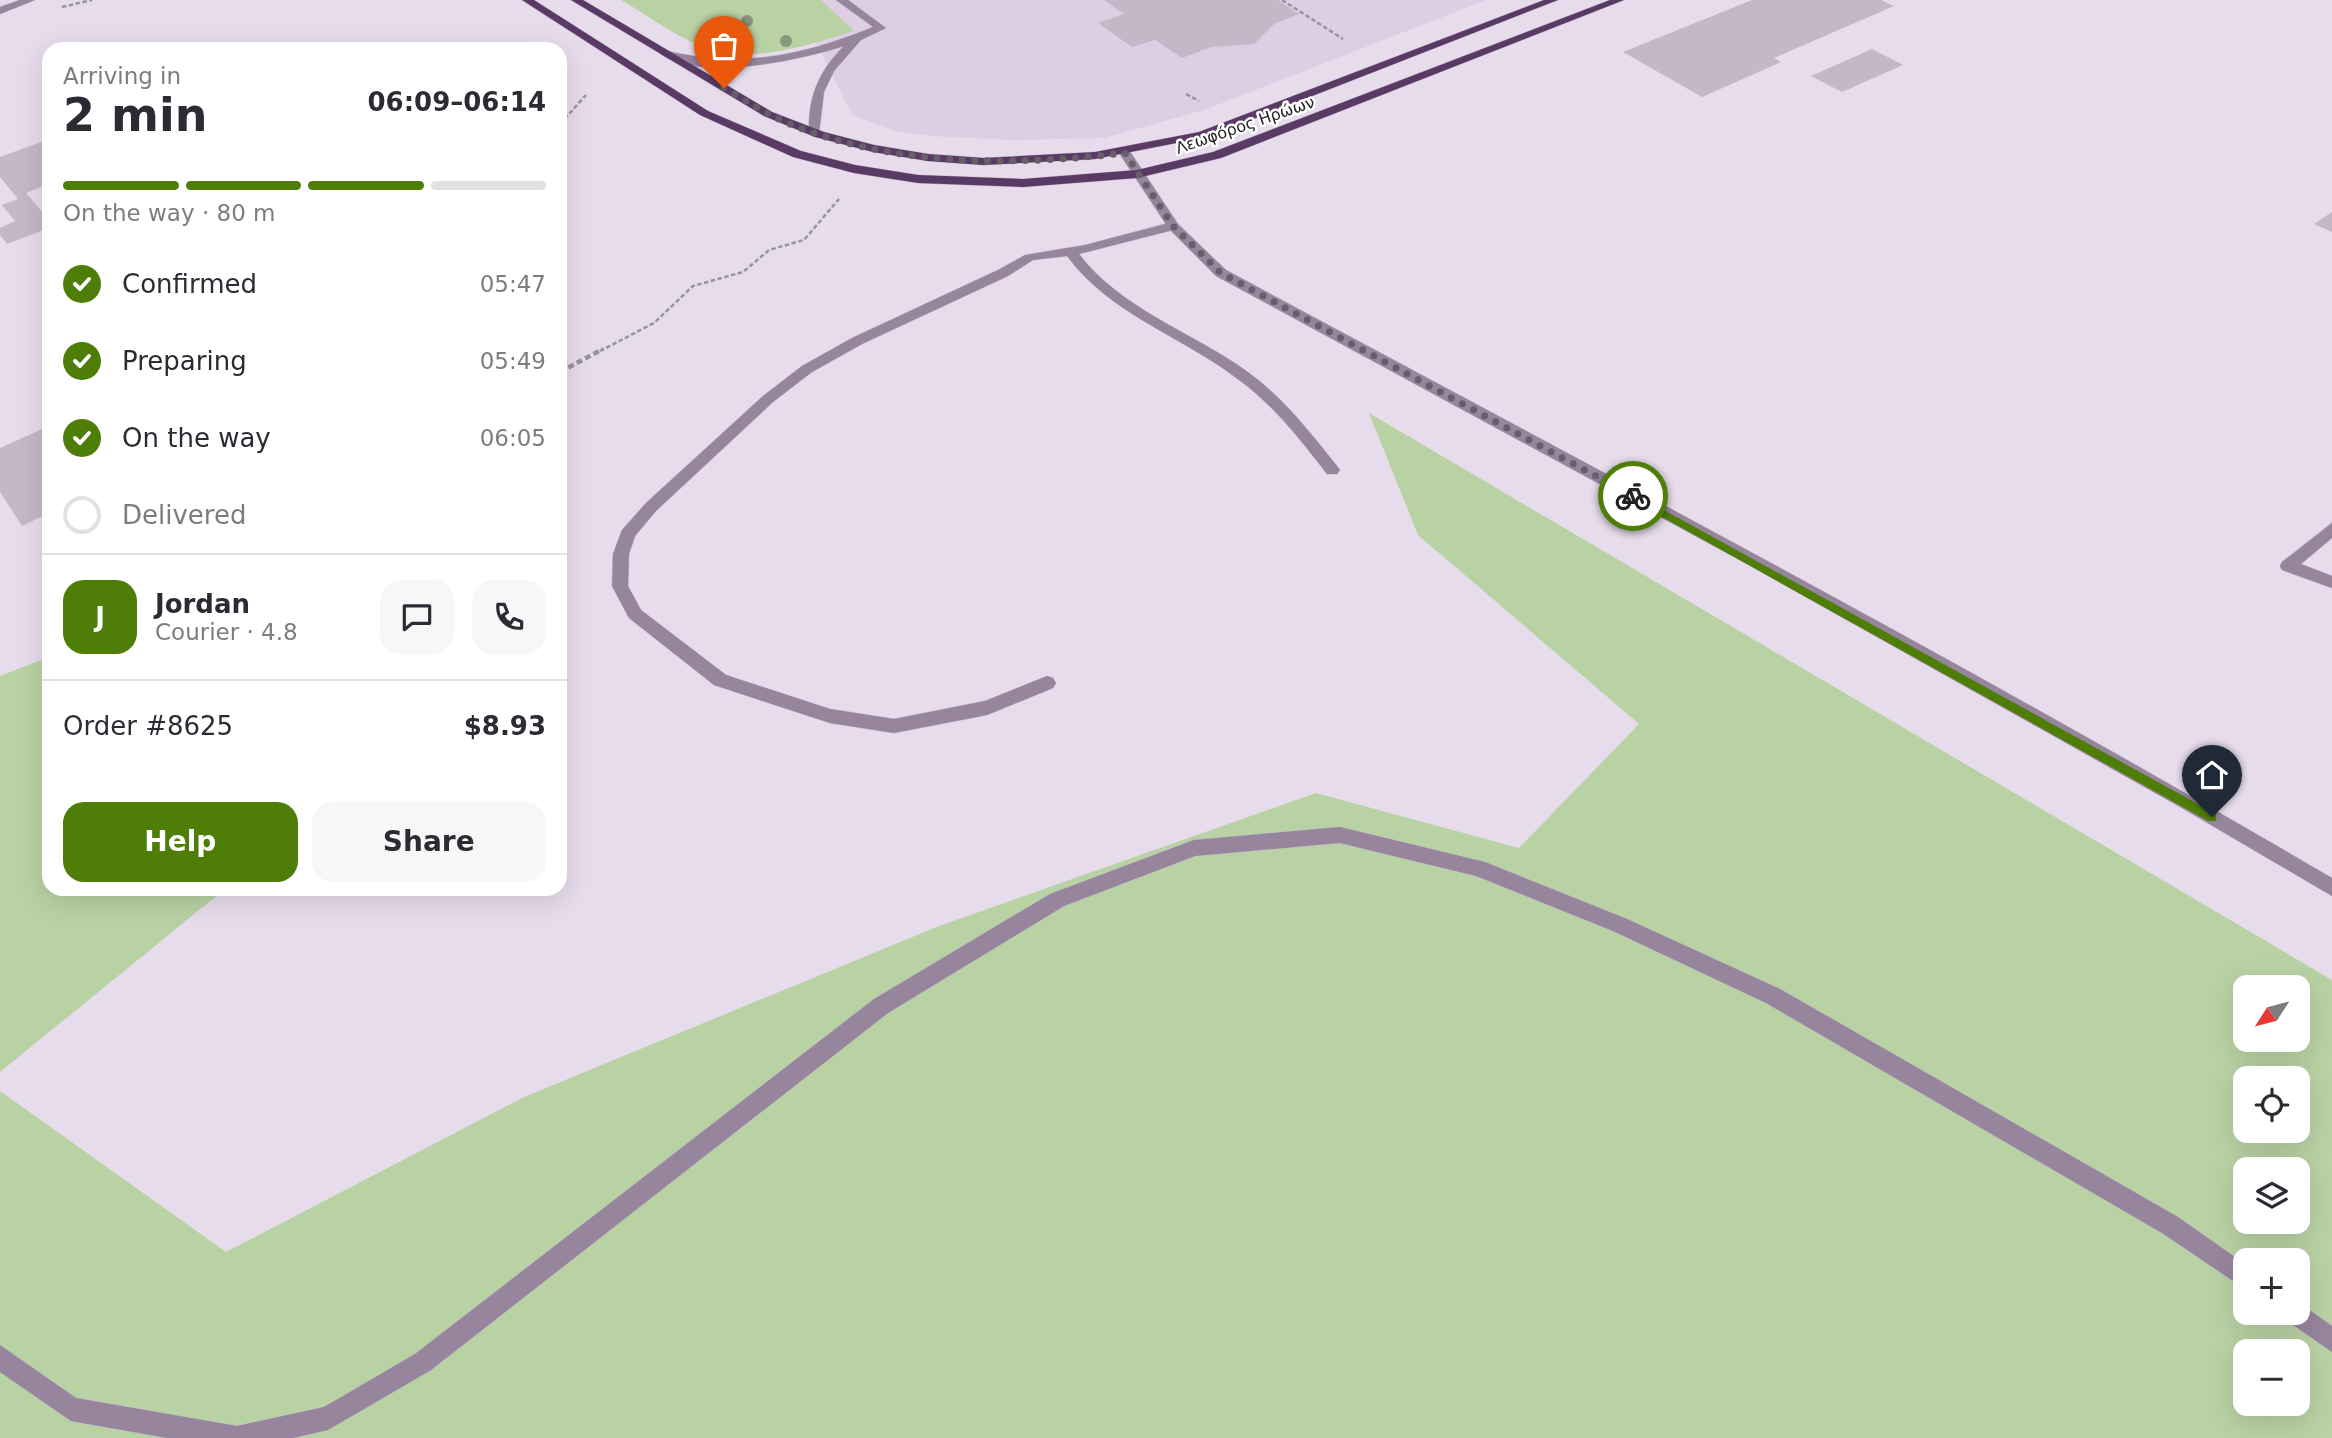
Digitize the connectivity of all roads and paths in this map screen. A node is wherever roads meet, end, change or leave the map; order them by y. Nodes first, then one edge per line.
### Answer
1 (30, 0) edge
2 (527, 0) edge
3 (576, 0) edge
4 (841, 0) edge
5 (1282, 0) edge
6 (1552, 0) edge
7 (1619, 0) edge
8 (0, 11) edge
9 (859, 38) junction
10 (1343, 39) dead end
11 (659, 51) junction
12 (586, 95) dead end
13 (567, 116) edge
14 (815, 132) junction
15 (1125, 153) junction
16 (1137, 174) junction
17 (844, 193) dead end
18 (1173, 226) junction
19 (1071, 252) junction
20 (567, 368) edge
21 (1332, 470) dead end
22 (2332, 529) edge
23 (2332, 582) edge
24 (1047, 683) dead end
25 (2332, 888) edge
26 (2233, 1270) edge
27 (2310, 1324) edge
28 (2332, 1340) edge
29 (0, 1357) edge
30 (237, 1438) edge

1 - 8 street
2 - 16 main road, Λεωφόρος Ηρώων
3 - 11 main road, Λεωφόρος Ηρώων
4 - 9 street
5 - 10 path
6 - 15 main road, Λεωφόρος Ηρώων
7 - 16 main road, Λεωφόρος Ηρώων
9 - 11 street
9 - 14 street
11 - 14 main road, Λεωφόρος Ηρώων
12 - 13 path
14 - 15 main road, Λεωφόρος Ηρώων
15 - 16 street
16 - 18 street
17 - 20 path
18 - 19 street
18 - 25 street
19 - 21 street
19 - 24 street
22 - 23 street
26 - 30 street
27 - 28 street
29 - 30 street

